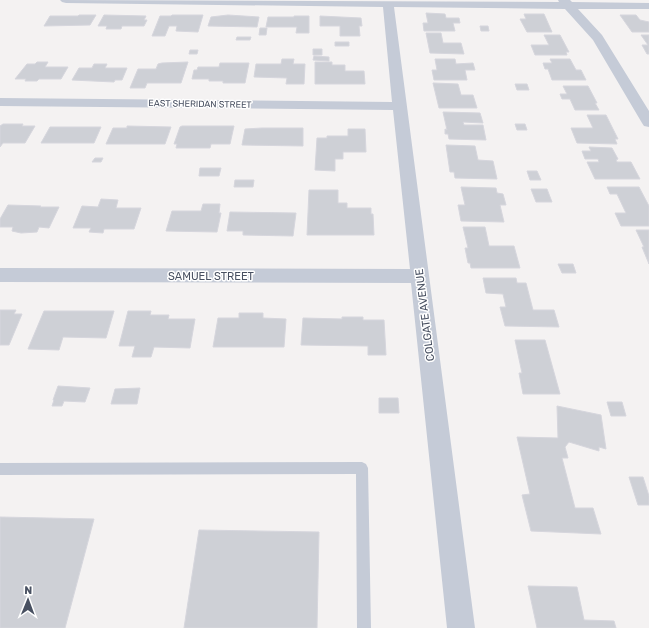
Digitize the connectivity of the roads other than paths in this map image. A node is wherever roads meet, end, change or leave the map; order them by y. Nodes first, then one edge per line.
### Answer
1 (66, 0) edge
2 (566, 2) edge
3 (388, 3) junction
4 (649, 6) edge
5 (0, 102) edge
6 (400, 106) junction
7 (649, 124) edge
8 (0, 276) edge
9 (421, 276) junction
10 (0, 469) edge
11 (364, 628) edge
12 (461, 628) edge

1 - 3 street
2 - 3 street
2 - 4 street
2 - 7 street
3 - 6 street, COLGATE AVENUE
5 - 6 street, EAST SHERIDAN STREET
6 - 9 street, COLGATE AVENUE
8 - 9 street, SAMUEL STREET
9 - 12 street, COLGATE AVENUE
10 - 11 lane

